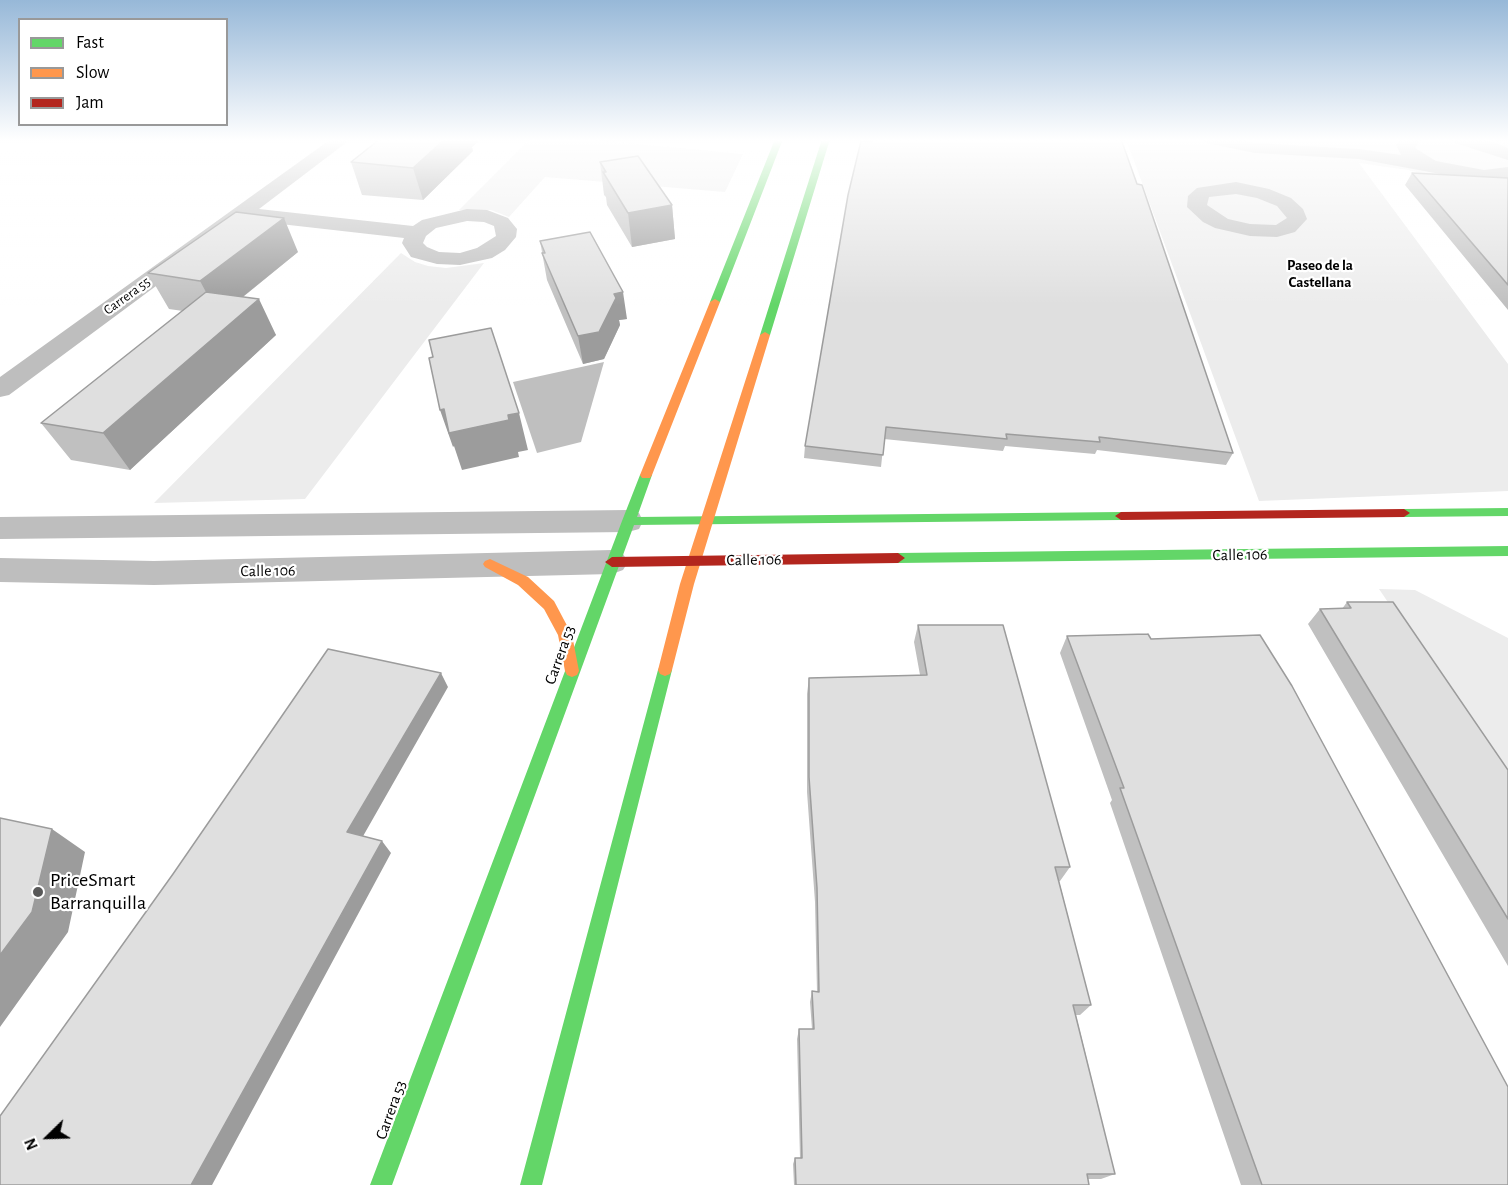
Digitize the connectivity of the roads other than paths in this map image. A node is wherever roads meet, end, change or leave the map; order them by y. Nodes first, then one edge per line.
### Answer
1 (266, 194) edge
2 (757, 194) edge
3 (808, 194) edge
4 (1199, 194) edge
5 (1265, 194) edge
6 (240, 213) junction
7 (417, 233) dead end
8 (0, 389) edge
9 (1508, 512) edge
10 (1443, 513) junction
11 (705, 521) junction
12 (628, 522) junction
13 (1458, 526) dead end
14 (0, 528) edge
15 (1473, 539) dead end
16 (1489, 552) junction
17 (1508, 552) edge
18 (694, 560) junction
19 (612, 562) junction
20 (490, 564) junction
21 (1502, 567) dead end
22 (0, 570) edge
23 (572, 671) junction
24 (381, 1185) edge
25 (531, 1185) edge

1 - 6 street, Carrera 55
2 - 12 main road, Carrera 53
3 - 11 main road
4 - 5 street
6 - 7 street
6 - 8 street, Carrera 55
9 - 10 main road
10 - 11 main road
10 - 13 main road
11 - 12 main road
11 - 18 main road
12 - 14 street
12 - 19 main road, Carrera 53
15 - 16 main road
16 - 17 main road, Calle 106
16 - 18 main road, Calle 106
16 - 21 main road
18 - 19 main road, Calle 106
18 - 25 main road
19 - 20 street, Calle 106
19 - 23 main road, Carrera 53
20 - 22 street, Calle 106
20 - 23 main road
23 - 24 main road, Carrera 53

